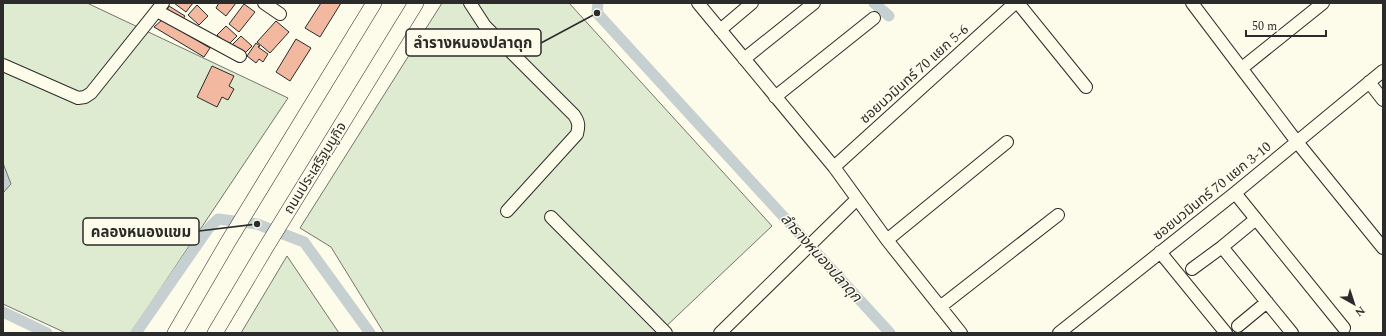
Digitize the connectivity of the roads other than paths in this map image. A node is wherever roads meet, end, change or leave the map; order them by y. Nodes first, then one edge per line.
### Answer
1 (264, 3) edge
2 (374, 3) edge
3 (416, 3) edge
4 (470, 3) edge
5 (698, 3) edge
6 (752, 3) edge
7 (814, 3) edge
8 (1014, 3) edge
9 (1018, 3) edge
10 (1192, 3) edge
11 (1323, 3) edge
12 (160, 7) edge
13 (280, 14) dead end
14 (874, 18) dead end
15 (720, 30) junction
16 (240, 56) dead end
17 (744, 59) junction
18 (3, 65) edge
19 (1242, 68) junction
20 (1383, 71) edge
21 (1369, 82) junction
22 (1086, 87) dead end
23 (775, 97) junction
24 (1383, 100) edge
25 (1007, 142) dead end
26 (1297, 142) junction
27 (834, 167) junction
28 (1235, 193) junction
29 (857, 199) junction
30 (507, 211) dead end
31 (1058, 215) dead end
32 (551, 217) dead end
33 (1256, 219) junction
34 (887, 240) junction
35 (1222, 247) junction
36 (1383, 248) edge
37 (1160, 252) junction
38 (1192, 270) dead end
39 (1267, 302) junction
40 (940, 307) junction
41 (1238, 326) dead end
42 (1074, 328) edge
43 (1344, 328) dead end
44 (175, 333) edge
45 (215, 333) edge
46 (666, 333) edge
47 (720, 333) edge
48 (961, 333) edge
49 (1059, 333) edge
50 (1226, 333) edge
51 (1292, 333) edge

1 - 13 street
2 - 44 main road
3 - 45 main road, ถนนประเสริฐมนูกิจ
4 - 30 street
5 - 15 street
6 - 15 street
7 - 17 street
8 - 27 street, ซอยนวมินทร์ 70 แยก 5-6
9 - 22 street
10 - 19 street
11 - 19 street
12 - 16 street
12 - 18 street
14 - 23 street
15 - 17 street
17 - 23 street
19 - 26 street
20 - 21 street, ซอยนวมินทร์ 70 แยก 3-10
21 - 24 street
21 - 26 street, ซอยนวมินทร์ 70 แยก 3-10
23 - 27 street
25 - 34 street
26 - 28 street, ซอยนวมินทร์ 70 แยก 3-10
26 - 36 street
27 - 29 street
28 - 33 street
28 - 37 street, ซอยนวมินทร์ 70 แยก 3-10
29 - 34 street
29 - 47 street
31 - 40 street
32 - 46 street
33 - 35 street
33 - 43 street
34 - 40 street
35 - 38 street
35 - 39 street
37 - 42 street, ซอยนวมินทร์ 70 แยก 3-10
37 - 50 street
39 - 41 street
39 - 51 street
40 - 48 street
42 - 49 street, ซอยนวมินทร์ 70 แยก 3-10

